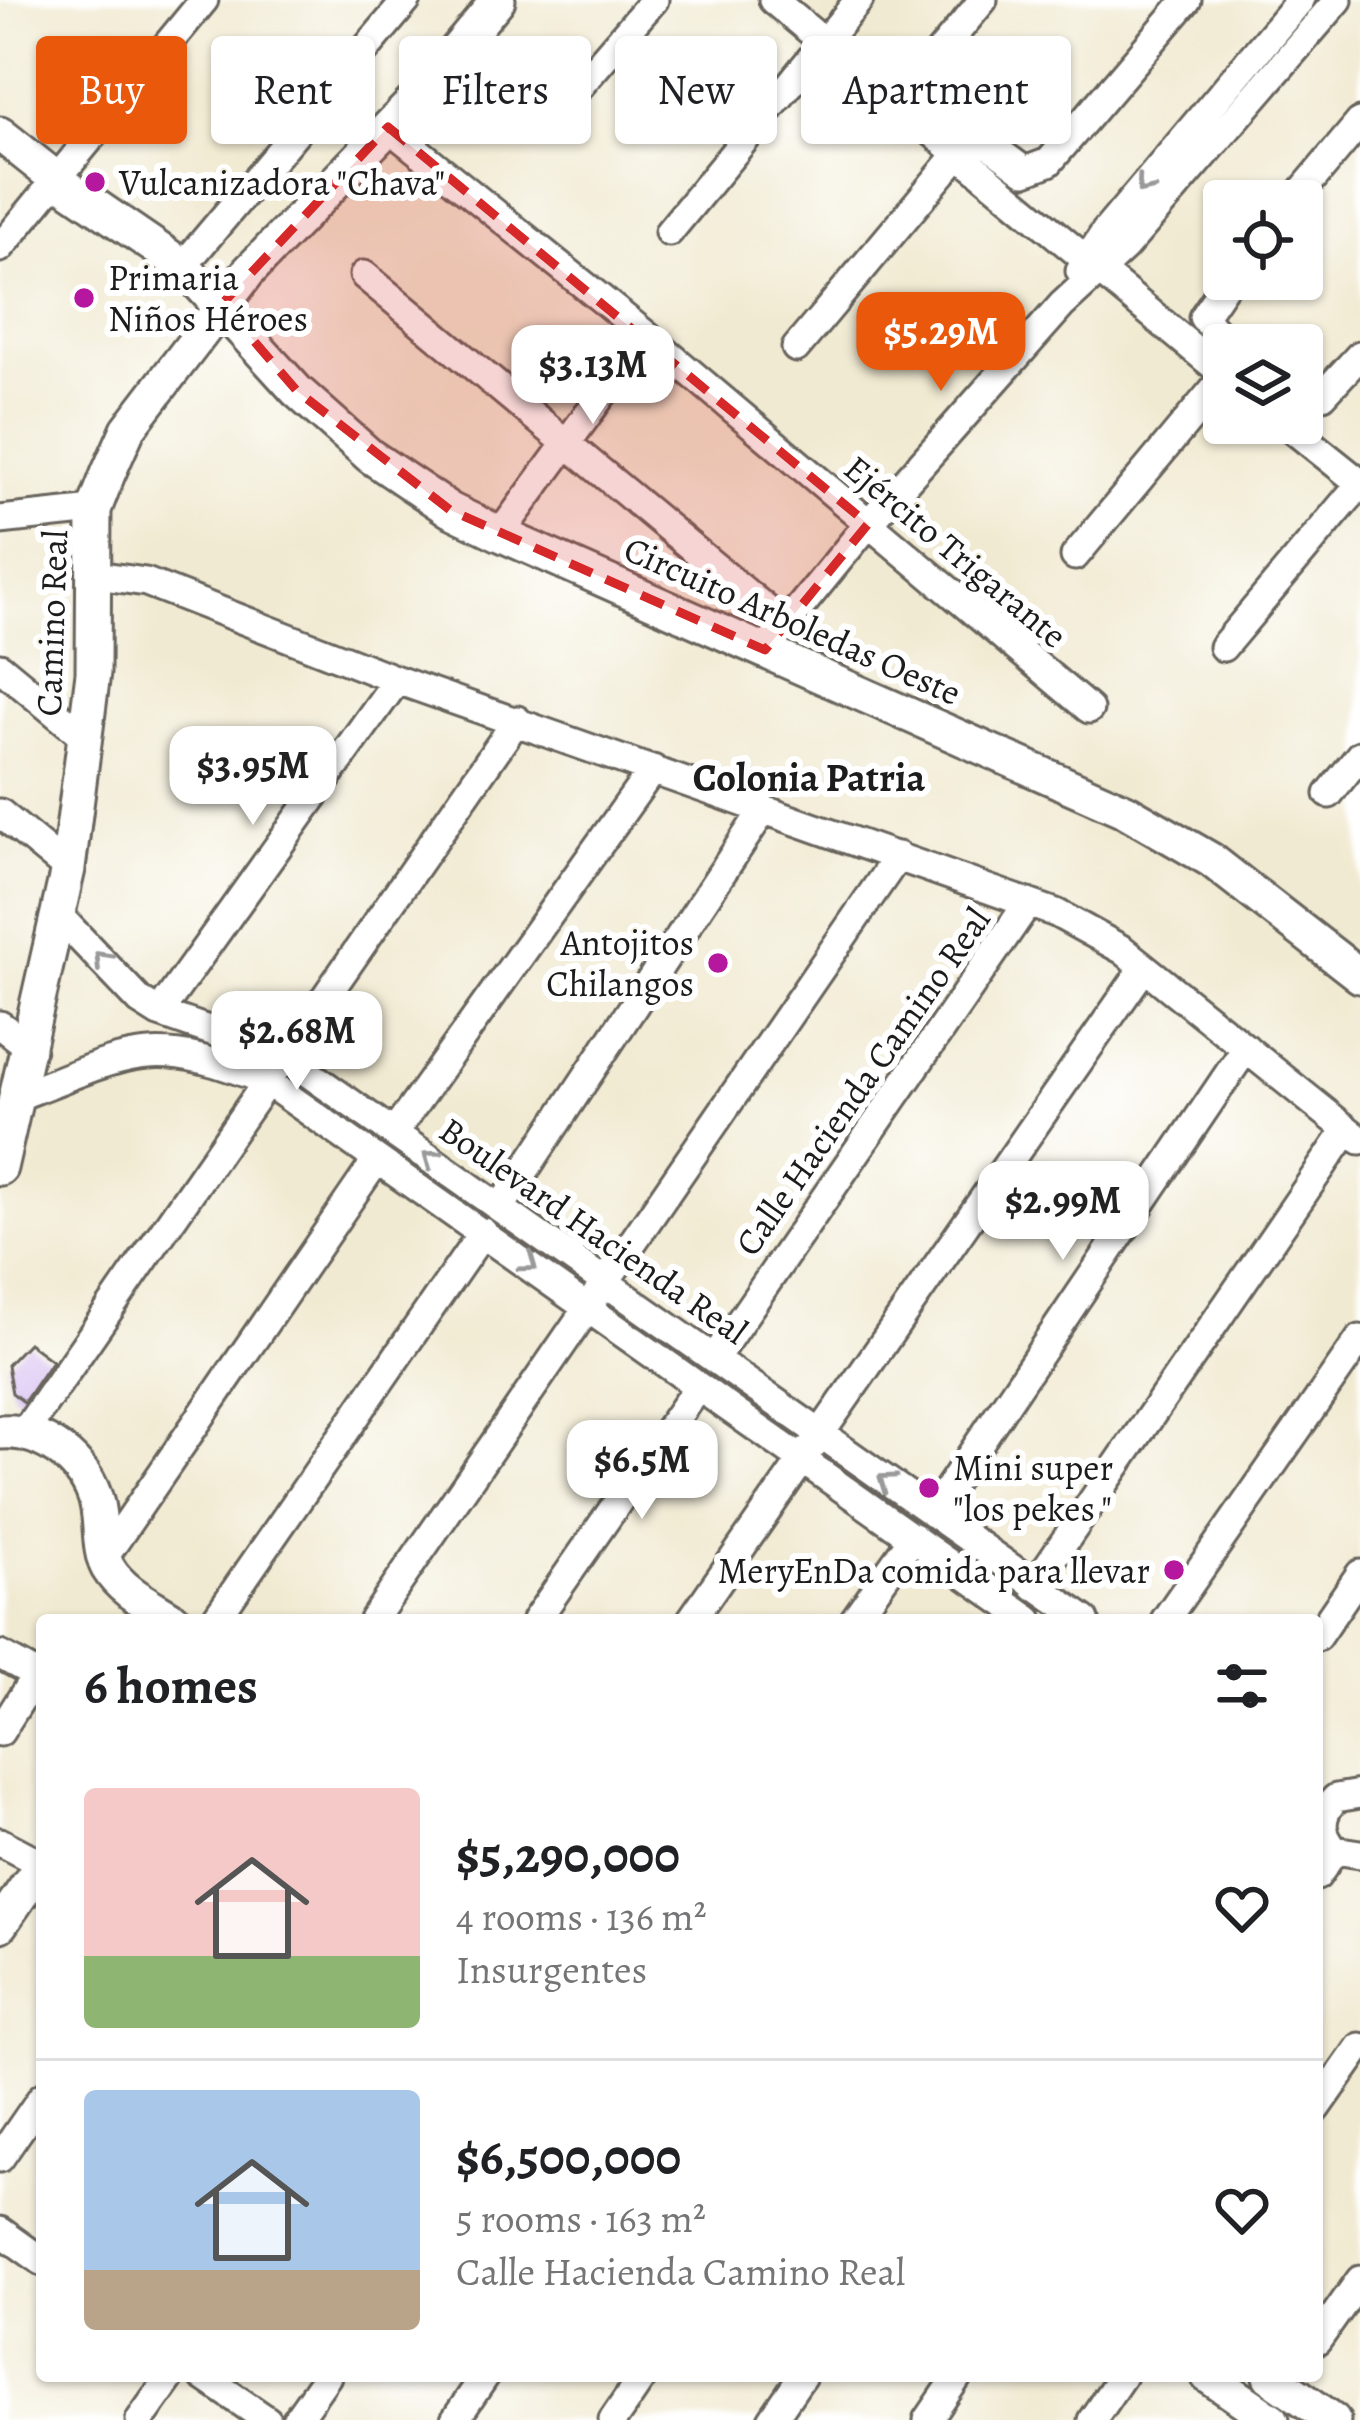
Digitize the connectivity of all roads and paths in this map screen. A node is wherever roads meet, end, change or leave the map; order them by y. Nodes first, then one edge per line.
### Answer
1 (204, 0) edge
2 (407, 0) edge
3 (498, 0) edge
4 (653, 0) edge
5 (773, 0) edge
6 (859, 0) edge
7 (983, 0) edge
8 (1187, 0) edge
9 (1300, 0) edge
10 (1338, 0) edge
11 (815, 36) edge
12 (830, 36) edge
13 (591, 72) edge
14 (801, 72) edge
15 (1360, 122) edge
16 (388, 128) junction
17 (0, 134) edge
18 (948, 144) edge
19 (959, 153) junction
20 (1312, 180) edge
21 (59, 182) junction
22 (669, 232) dead end
23 (0, 248) edge
24 (183, 266) junction
25 (1094, 266) junction
26 (364, 275) dead end
27 (222, 304) junction
28 (646, 335) junction
29 (796, 348) dead end
30 (1360, 356) edge
31 (1203, 357) edge
32 (1323, 395) edge
33 (1203, 401) edge
34 (1311, 444) edge
35 (565, 445) junction
36 (1360, 484) edge
37 (94, 510) junction
38 (0, 520) edge
39 (868, 524) junction
40 (500, 534) junction
41 (1076, 556) dead end
42 (97, 574) junction
43 (775, 637) junction
44 (1223, 647) dead end
45 (0, 667) edge
46 (397, 680) junction
47 (1089, 710) dead end
48 (518, 720) junction
49 (86, 738) junction
50 (1360, 754) edge
51 (653, 769) junction
52 (1329, 794) dead end
53 (764, 808) junction
54 (0, 813) edge
55 (898, 856) junction
56 (68, 869) junction
57 (1028, 903) junction
58 (59, 916) junction
59 (1143, 969) junction
60 (1360, 976) edge
61 (159, 1013) junction
62 (0, 1025) edge
63 (1246, 1048) junction
64 (31, 1049) junction
65 (284, 1056) junction
66 (266, 1081) junction
67 (21, 1094) junction
68 (394, 1132) junction
69 (1353, 1135) edge
70 (376, 1161) junction
71 (0, 1168) edge
72 (500, 1208) junction
73 (483, 1232) junction
74 (608, 1280) junction
75 (589, 1307) junction
76 (1360, 1339) edge
77 (714, 1359) junction
78 (697, 1388) junction
79 (13, 1431) edge
80 (821, 1436) junction
81 (802, 1462) junction
82 (932, 1513) junction
83 (913, 1537) junction
84 (103, 1558) junction
85 (1360, 1574) edge
86 (1034, 1586) junction
87 (165, 1614) edge
88 (219, 1614) edge
89 (377, 1614) edge
90 (540, 1614) edge
91 (696, 1614) edge
92 (858, 1614) edge
93 (1013, 1614) edge
94 (1076, 1614) edge
95 (1169, 1614) edge
96 (1323, 1628) edge
97 (0, 1654) edge
98 (36, 1675) edge
99 (36, 1681) edge
100 (0, 1732) edge
101 (1330, 1802) edge
102 (0, 1842) edge
103 (1348, 1852) edge
104 (36, 1861) edge
105 (1323, 1871) edge
106 (36, 1873) edge
107 (0, 1925) edge
108 (1360, 2047) edge
109 (1323, 2099) edge
110 (36, 2106) edge
111 (0, 2158) edge
112 (0, 2231) edge
113 (36, 2257) edge
114 (1360, 2280) edge
115 (1323, 2332) edge
116 (167, 2382) edge
117 (212, 2382) edge
118 (323, 2382) edge
119 (481, 2382) edge
120 (639, 2382) edge
121 (798, 2382) edge
122 (954, 2382) edge
123 (1118, 2382) edge
124 (1216, 2382) edge
125 (1285, 2382) edge
126 (1265, 2418) edge
127 (140, 2420) edge
128 (267, 2420) edge
129 (296, 2420) edge
130 (455, 2420) edge
131 (614, 2420) edge
132 (772, 2420) edge
133 (928, 2420) edge
134 (1092, 2420) edge
135 (1333, 2420) edge

1 - 21 street
2 - 24 street
3 - 16 street, Camino Real
4 - 13 street
5 - 11 street
6 - 12 street
7 - 8 street
9 -> 25 street
10 - 25 street
14 - 22 street
15 - 20 street
16 - 27 street, Camino Real
16 - 28 street, Ejército Trigarante
17 - 21 street, Circuito Arboledas Oeste
18 - 19 street
19 - 25 street
19 - 29 street
21 - 23 street
21 - 24 street, Circuito Arboledas Oeste
24 - 27 street, Circuito Arboledas Oeste
25 - 31 street
25 - 39 street
26 - 35 street
27 - 37 street, Camino Real
27 - 40 street, Circuito Arboledas Oeste
28 - 35 street
28 - 39 street, Ejército Trigarante
30 - 32 street
33 - 41 street
34 - 36 street
35 - 40 street
35 - 43 street
36 - 44 street
37 - 38 street
37 - 42 street, Camino Real
39 - 43 street
39 - 47 street, Ejército Trigarante
40 - 43 street, Circuito Arboledas Oeste
42 - 46 street
42 - 49 street, Camino Real
43 - 60 street, Circuito Arboledas Oeste
45 - 49 street
46 - 48 street
46 - 61 street
48 - 51 street
48 - 65 street
49 - 56 street, Camino Real
50 - 52 street
51 - 53 street
51 - 68 street
53 - 55 street
53 - 72 street
54 - 56 street
55 - 57 street
55 - 74 street
56 - 58 street, Camino Real
57 - 59 street
57 - 77 street, Calle Hacienda Camino Real
61 -> 58 street, Boulevard Hacienda Real
58 - 64 street, Camino Real
59 - 63 street
59 - 80 street
61 - 65 street, Boulevard Hacienda Real
62 - 64 street
63 - 69 street
63 - 82 street
64 - 67 street, Camino Real
65 - 66 street
65 - 68 street, Boulevard Hacienda Real
66 - 67 street, Boulevard Hacienda Real
66 - 70 street, Boulevard Hacienda Real
66 - 79 street
67 - 71 street, Camino Real
72 -> 68 street, Boulevard Hacienda Real
69 - 86 street
70 - 73 street, Boulevard Hacienda Real
70 - 84 street
72 - 74 street, Boulevard Hacienda Real
73 -> 75 street, Boulevard Hacienda Real
73 - 88 street
74 - 75 street
74 - 77 street, Boulevard Hacienda Real
75 - 78 street, Boulevard Hacienda Real
75 - 89 street
76 - 95 street
77 - 80 street, Boulevard Hacienda Real
78 - 81 street, Boulevard Hacienda Real
78 - 90 street
79 - 84 street
80 - 81 street
82 -> 80 street, Boulevard Hacienda Real
81 - 83 street, Boulevard Hacienda Real
81 - 91 street
82 - 86 street, Boulevard Hacienda Real
83 - 92 street
83 - 93 street, Boulevard Hacienda Real
84 - 87 street
85 - 96 street
86 - 94 street, Boulevard Hacienda Real
97 - 98 street
99 - 100 street
101 - 103 street
102 - 104 street
103 - 105 street
106 - 107 street
108 - 109 street
110 - 111 street
112 - 113 street
114 - 115 street
116 - 127 street
117 - 128 street
118 - 129 street
119 - 130 street
120 - 131 street
121 - 132 street
122 - 133 street
123 - 134 street
124 - 126 street
125 - 135 street

